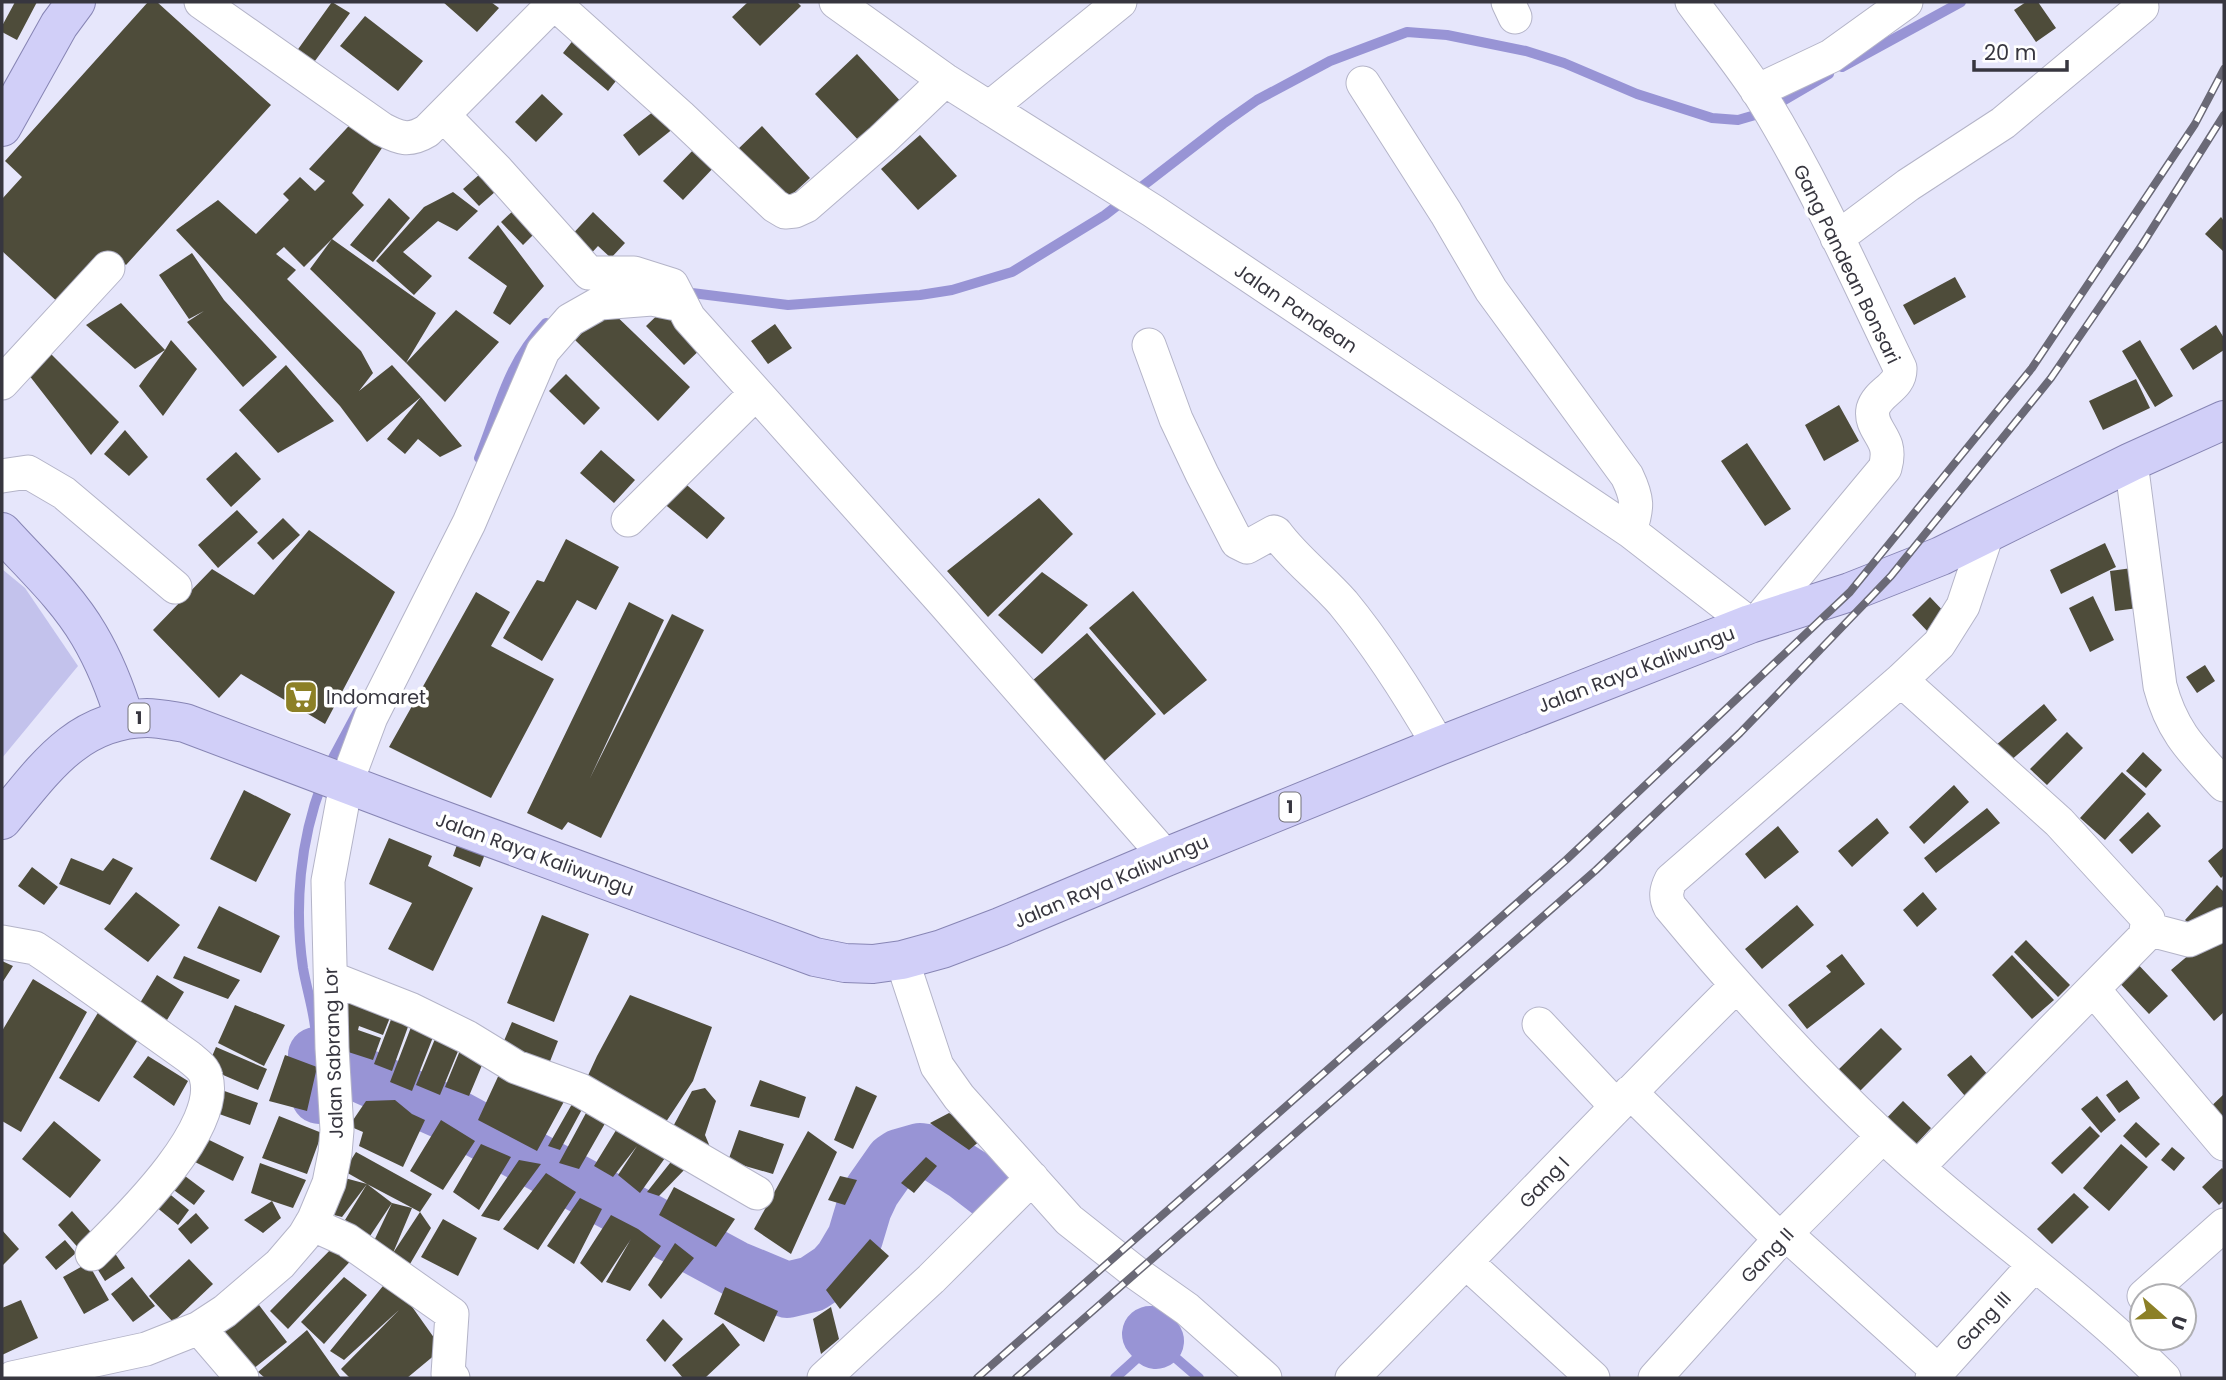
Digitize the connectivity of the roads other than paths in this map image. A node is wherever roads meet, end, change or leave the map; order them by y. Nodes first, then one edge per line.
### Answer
1 (76, 2) edge
2 (201, 2) edge
3 (835, 2) edge
4 (1120, 2) edge
5 (1692, 2) edge
6 (1906, 2) edge
7 (554, 3) edge
8 (2142, 7) dead end
9 (945, 80) junction
10 (1363, 83) dead end
11 (1767, 106) junction
12 (989, 108) junction
13 (443, 115) junction
14 (2, 127) edge
15 (1837, 238) junction
16 (108, 268) dead end
17 (678, 295) junction
18 (1149, 345) dead end
19 (2, 383) edge
20 (755, 394) junction
21 (2224, 420) edge
22 (2131, 462) junction
23 (2, 476) edge
24 (628, 520) dead end
25 (1630, 531) junction
26 (2, 532) edge
27 (1987, 534) junction
28 (174, 587) dead end
29 (1753, 623) junction
30 (1901, 680) junction
31 (125, 720) junction
32 (1439, 746) junction
33 (331, 778) junction
34 (2224, 785) edge
35 (2, 820) edge
36 (1166, 857) junction
37 (2224, 925) edge
38 (2147, 929) junction
39 (2, 942) edge
40 (902, 960) junction
41 (331, 978) junction
42 (1735, 986) junction
43 (2093, 989) junction
44 (1539, 1024) dead end
45 (1623, 1099) junction
46 (1883, 1136) junction
47 (2224, 1144) edge
48 (1918, 1167) junction
49 (1032, 1178) junction
50 (757, 1193) dead end
51 (311, 1224) junction
52 (2224, 1225) edge
53 (1783, 1237) junction
54 (92, 1254) dead end
55 (1467, 1263) junction
56 (2034, 1265) junction
57 (2160, 1282) edge
58 (2128, 1310) edge
59 (2108, 1327) junction
60 (200, 1328) junction
61 (1935, 1375) edge
62 (12, 1378) edge
63 (242, 1378) edge
64 (453, 1378) edge
65 (824, 1378) edge
66 (1265, 1378) edge
67 (1352, 1378) edge
68 (1593, 1378) edge
69 (1654, 1378) edge
70 (2164, 1378) edge

1 - 14 main road
2 - 13 street
3 - 9 street, Jalan Pandean
4 - 12 street
5 - 11 street, Gang Pandean Bonsari
6 - 11 street
7 - 9 street
7 - 13 street
8 - 15 street
9 - 12 street, Jalan Pandean
10 - 25 street
11 - 15 street, Gang Pandean Bonsari
12 - 25 street, Jalan Pandean
13 - 17 street
15 - 29 street, Gang Pandean Bonsari
16 - 19 street
17 - 20 street
17 - 33 street, Jalan Sabrang Lor
18 - 32 street
20 - 24 street
20 - 36 street
21 - 22 main road, Jalan Raya Kaliwungu / 1
22 - 27 main road, Jalan Raya Kaliwungu / 1
22 - 34 street
23 - 28 street
25 - 29 street, Jalan Pandean
26 - 31 main road
27 - 29 main road, Jalan Raya Kaliwungu / 1
27 - 30 street
29 - 32 main road, Jalan Raya Kaliwungu / 1
30 - 38 street
30 - 42 street
31 - 33 main road, Jalan Raya Kaliwungu / 1
31 - 35 main road, Jalan Raya Kaliwungu / 1
32 - 36 main road, Jalan Raya Kaliwungu / 1
33 - 40 main road, Jalan Raya Kaliwungu / 1
33 - 41 street, Jalan Sabrang Lor
36 - 40 main road, Jalan Raya Kaliwungu / 1
37 - 38 street
38 - 43 street
39 - 54 street
40 - 49 street
41 - 50 street
41 - 51 street, Jalan Sabrang Lor
42 - 45 street, Gang I
42 - 46 street
43 - 47 street
43 - 48 street
44 - 45 street
45 - 53 street
45 - 55 street, Gang I
46 - 48 street
46 - 53 street, Gang II
48 - 56 street
49 - 65 street
49 - 66 street
51 - 60 street, Jalan Sabrang Lor
51 - 64 street
52 - 57 street
53 - 61 street
53 - 69 street, Gang II
55 - 67 street, Gang I
55 - 68 street
56 - 59 street
56 - 61 street, Gang III
58 - 59 street
59 - 70 street
60 - 62 street, Jalan Sabrang Lor
60 - 63 street

